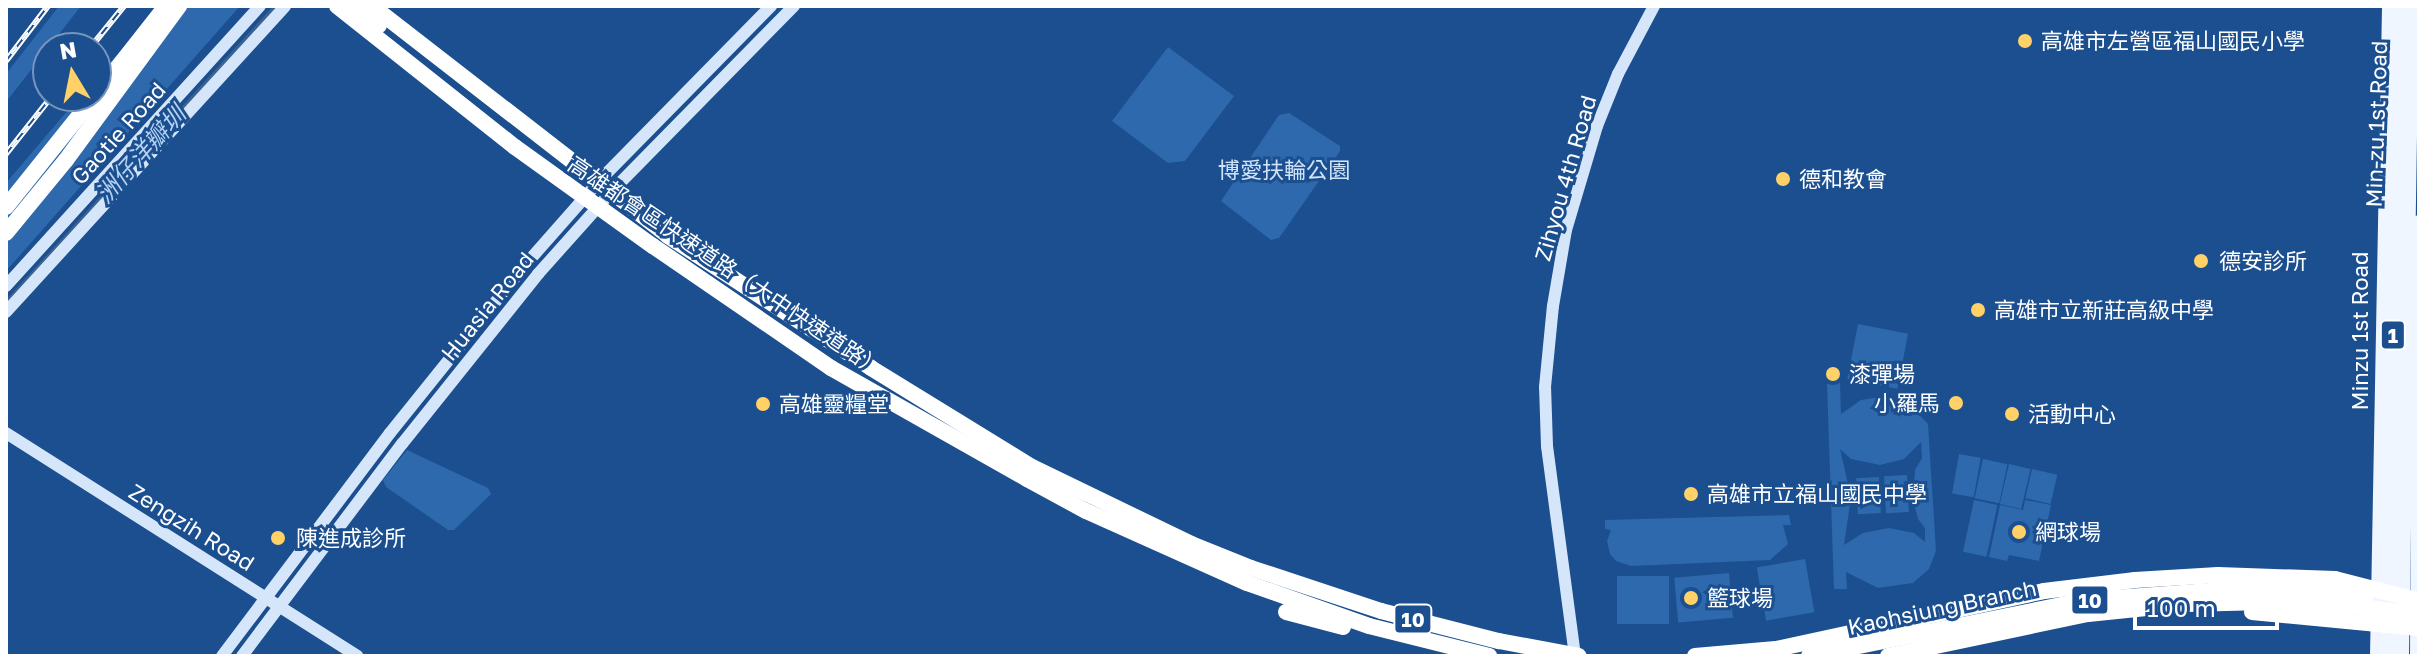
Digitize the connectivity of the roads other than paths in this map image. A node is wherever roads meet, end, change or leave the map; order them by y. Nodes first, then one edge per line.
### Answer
1 (166, 6) edge
2 (179, 6) edge
3 (260, 6) edge
4 (285, 6) edge
5 (337, 6) edge
6 (356, 6) edge
7 (372, 6) edge
8 (771, 6) edge
9 (794, 6) edge
10 (1654, 6) edge
11 (2389, 6) edge
12 (2401, 6) edge
13 (2412, 6) edge
14 (166, 24) junction
15 (112, 74) edge
16 (2405, 91) edge
17 (488, 96) junction
18 (81, 112) edge
19 (594, 199) junction
20 (6, 207) edge
21 (6, 220) edge
22 (2419, 222) edge
23 (6, 233) edge
24 (6, 286) edge
25 (6, 312) edge
26 (853, 368) dead end
27 (6, 433) edge
28 (1249, 576) junction
29 (266, 597) junction
30 (2187, 604) junction
31 (279, 605) junction
32 (2418, 605) edge
33 (1286, 612) dead end
34 (2419, 628) edge
35 (222, 656) edge
36 (242, 656) edge
37 (357, 656) edge
38 (1460, 656) edge
39 (1489, 656) edge
40 (1577, 656) edge
41 (1695, 656) edge
42 (1809, 656) edge
43 (1888, 656) edge
44 (2377, 656) edge
45 (2389, 656) edge
46 (2402, 656) edge
47 (2417, 656) edge

1 - 15 highway
2 - 14 highway
3 - 24 street, Gaotie Road
4 - 25 street, Gaotie Road
5 - 28 highway, 高雄都會區快速道路（大中快速道路）
6 - 19 highway
7 - 17 highway, 高雄都會區快速道路（大中快速道路）
8 - 19 street, Huasia Road
9 - 19 street, Huasia Road
10 - 40 street, Zihyou 4th Road
11 - 16 main road, Minzu 1st Road / 1
12 - 16 main road, Min-zu 1st Road / 1
13 - 16 main road, Minzu 1st Road / 1
14 - 21 highway
14 - 23 highway
16 - 44 main road, Minzu 1st Road / 1
16 - 45 main road, Min-zu 1st Road / 1
16 - 46 main road, Minzu 1st Road / 1
17 - 26 highway
17 - 28 highway, 高雄都會區快速道路（大中快速道路）
18 - 20 highway
19 - 29 street, Huasia Road
19 - 31 street, Huasia Road
22 - 47 main road, 1
27 - 29 street, Zengzih Road
28 - 39 highway, 10
28 - 40 highway, 10
29 - 31 street, Zengzih Road
29 - 35 street, Huasia Road
30 - 32 highway, Kaohsiung Branch / 10
30 - 34 highway
30 - 43 highway, Kaohsiung Branch / 10
31 - 36 street, Huasia Road
31 - 37 street, Zengzih Road
32 - 41 highway
32 - 42 highway, Kaohsiung Branch / 10
33 - 38 highway

